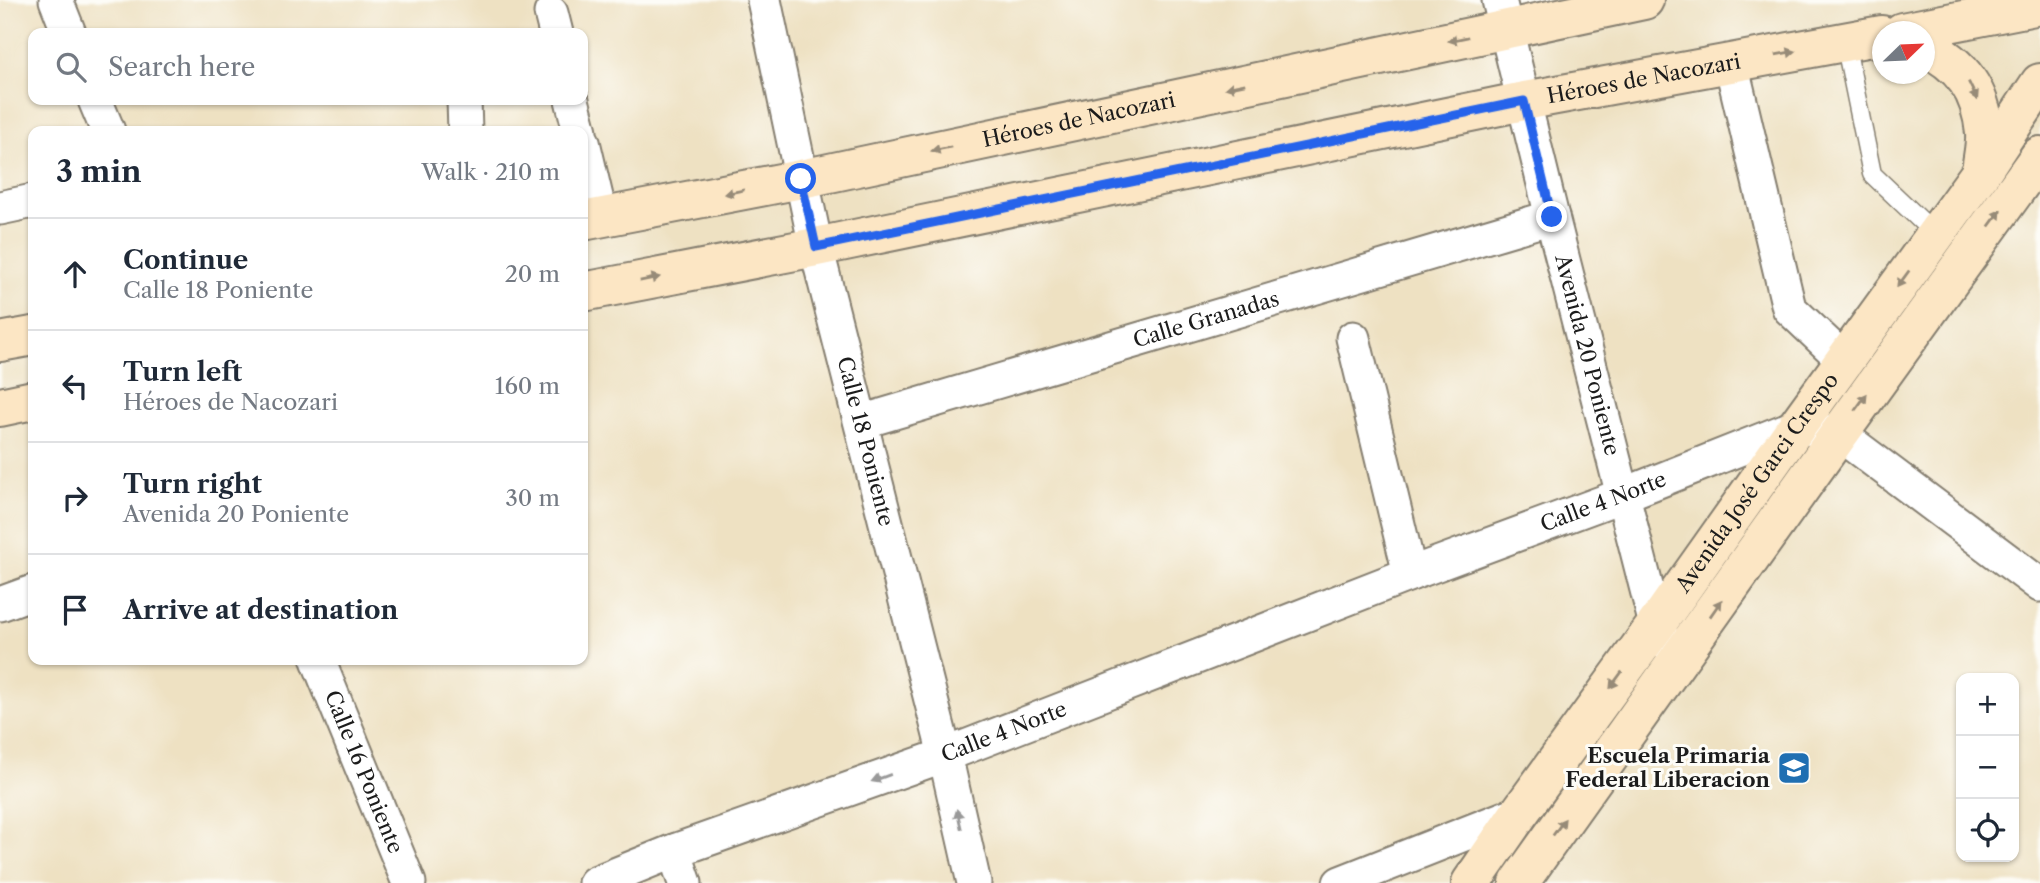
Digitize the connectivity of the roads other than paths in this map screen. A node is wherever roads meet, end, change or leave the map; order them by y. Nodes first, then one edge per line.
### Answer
1 (56, 0) edge
2 (764, 0) edge
3 (1644, 0) edge
4 (2040, 5) edge
5 (1996, 7) edge
6 (1503, 14) edge
7 (1935, 23) edge
8 (67, 28) edge
9 (1872, 37) edge
10 (1845, 42) junction
11 (1935, 51) edge
12 (1731, 63) junction
13 (2040, 83) edge
14 (1524, 101) junction
15 (97, 105) edge
16 (464, 105) edge
17 (573, 105) edge
18 (106, 126) edge
19 (464, 126) edge
20 (579, 126) edge
21 (2040, 156) edge
22 (1981, 172) junction
23 (801, 179) junction
24 (588, 185) edge
25 (28, 202) edge
26 (0, 208) edge
27 (1552, 217) junction
28 (592, 220) edge
29 (1935, 234) junction
30 (816, 247) junction
31 (588, 291) edge
32 (28, 337) edge
33 (1353, 338) dead end
34 (0, 342) edge
35 (1844, 360) junction
36 (28, 401) edge
37 (0, 407) edge
38 (861, 422) junction
39 (1797, 426) junction
40 (1839, 434) junction
41 (1623, 495) junction
42 (1410, 574) junction
43 (2040, 585) edge
44 (28, 594) edge
45 (0, 604) edge
46 (1656, 625) junction
47 (1676, 664) junction
48 (320, 665) edge
49 (945, 755) junction
50 (1520, 812) junction
51 (674, 851) junction
52 (409, 883) edge
53 (595, 883) edge
54 (685, 883) edge
55 (974, 883) edge
56 (1340, 883) edge
57 (1471, 883) edge
58 (1519, 883) edge

1 - 8 street
2 - 23 street, Calle 18 Poniente
3 - 6 main road, Héroes de Nacozari
4 - 5 main road
5 - 7 main road
6 - 14 street, Avenida 20 Poniente
6 -> 23 main road, Héroes de Nacozari
9 - 10 main road, Héroes de Nacozari
12 -> 10 main road, Héroes de Nacozari
10 - 29 lane
11 -> 22 main road
12 - 14 main road, Héroes de Nacozari
12 - 35 street
13 - 22 main road, Avenida José Garci Crespo
14 - 27 street, Avenida 20 Poniente
14 - 30 main road, Héroes de Nacozari
15 - 18 street
16 - 19 street
17 - 20 street
40 -> 21 main road, Avenida José Garci Crespo
22 - 29 main road, Avenida José Garci Crespo
23 -> 28 main road, Héroes de Nacozari
23 - 30 street, Calle 18 Poniente
24 - 28 street
25 - 26 street
27 - 38 street, Calle Granadas
27 - 41 street, Avenida 20 Poniente
29 -> 35 main road, Avenida José Garci Crespo
31 -> 30 main road, Héroes de Nacozari
30 - 38 street, Calle 18 Poniente
32 - 34 main road
33 - 42 street
35 - 39 main road, Avenida José Garci Crespo
36 - 37 main road
38 - 49 street, Calle 18 Poniente
39 - 40 street
39 - 41 street, Calle 4 Norte
39 - 46 main road, Avenida José Garci Crespo
40 - 43 street
47 -> 40 main road, Avenida José Garci Crespo
41 - 42 street, Calle 4 Norte
41 - 46 street, Avenida 20 Poniente
42 - 49 street, Calle 4 Norte
44 - 45 street
46 - 47 street, Avenida 20 Poniente
46 -> 50 main road, Avenida José Garci Crespo
58 -> 47 main road, Avenida José Garci Crespo
48 - 52 street, Calle 16 Poniente
49 -> 51 street, Calle 4 Norte
55 -> 49 street, Calle 18 Poniente
50 - 56 street
50 - 57 main road, Avenida José Garci Crespo
51 - 53 street, Calle 4 Norte
51 - 54 street

